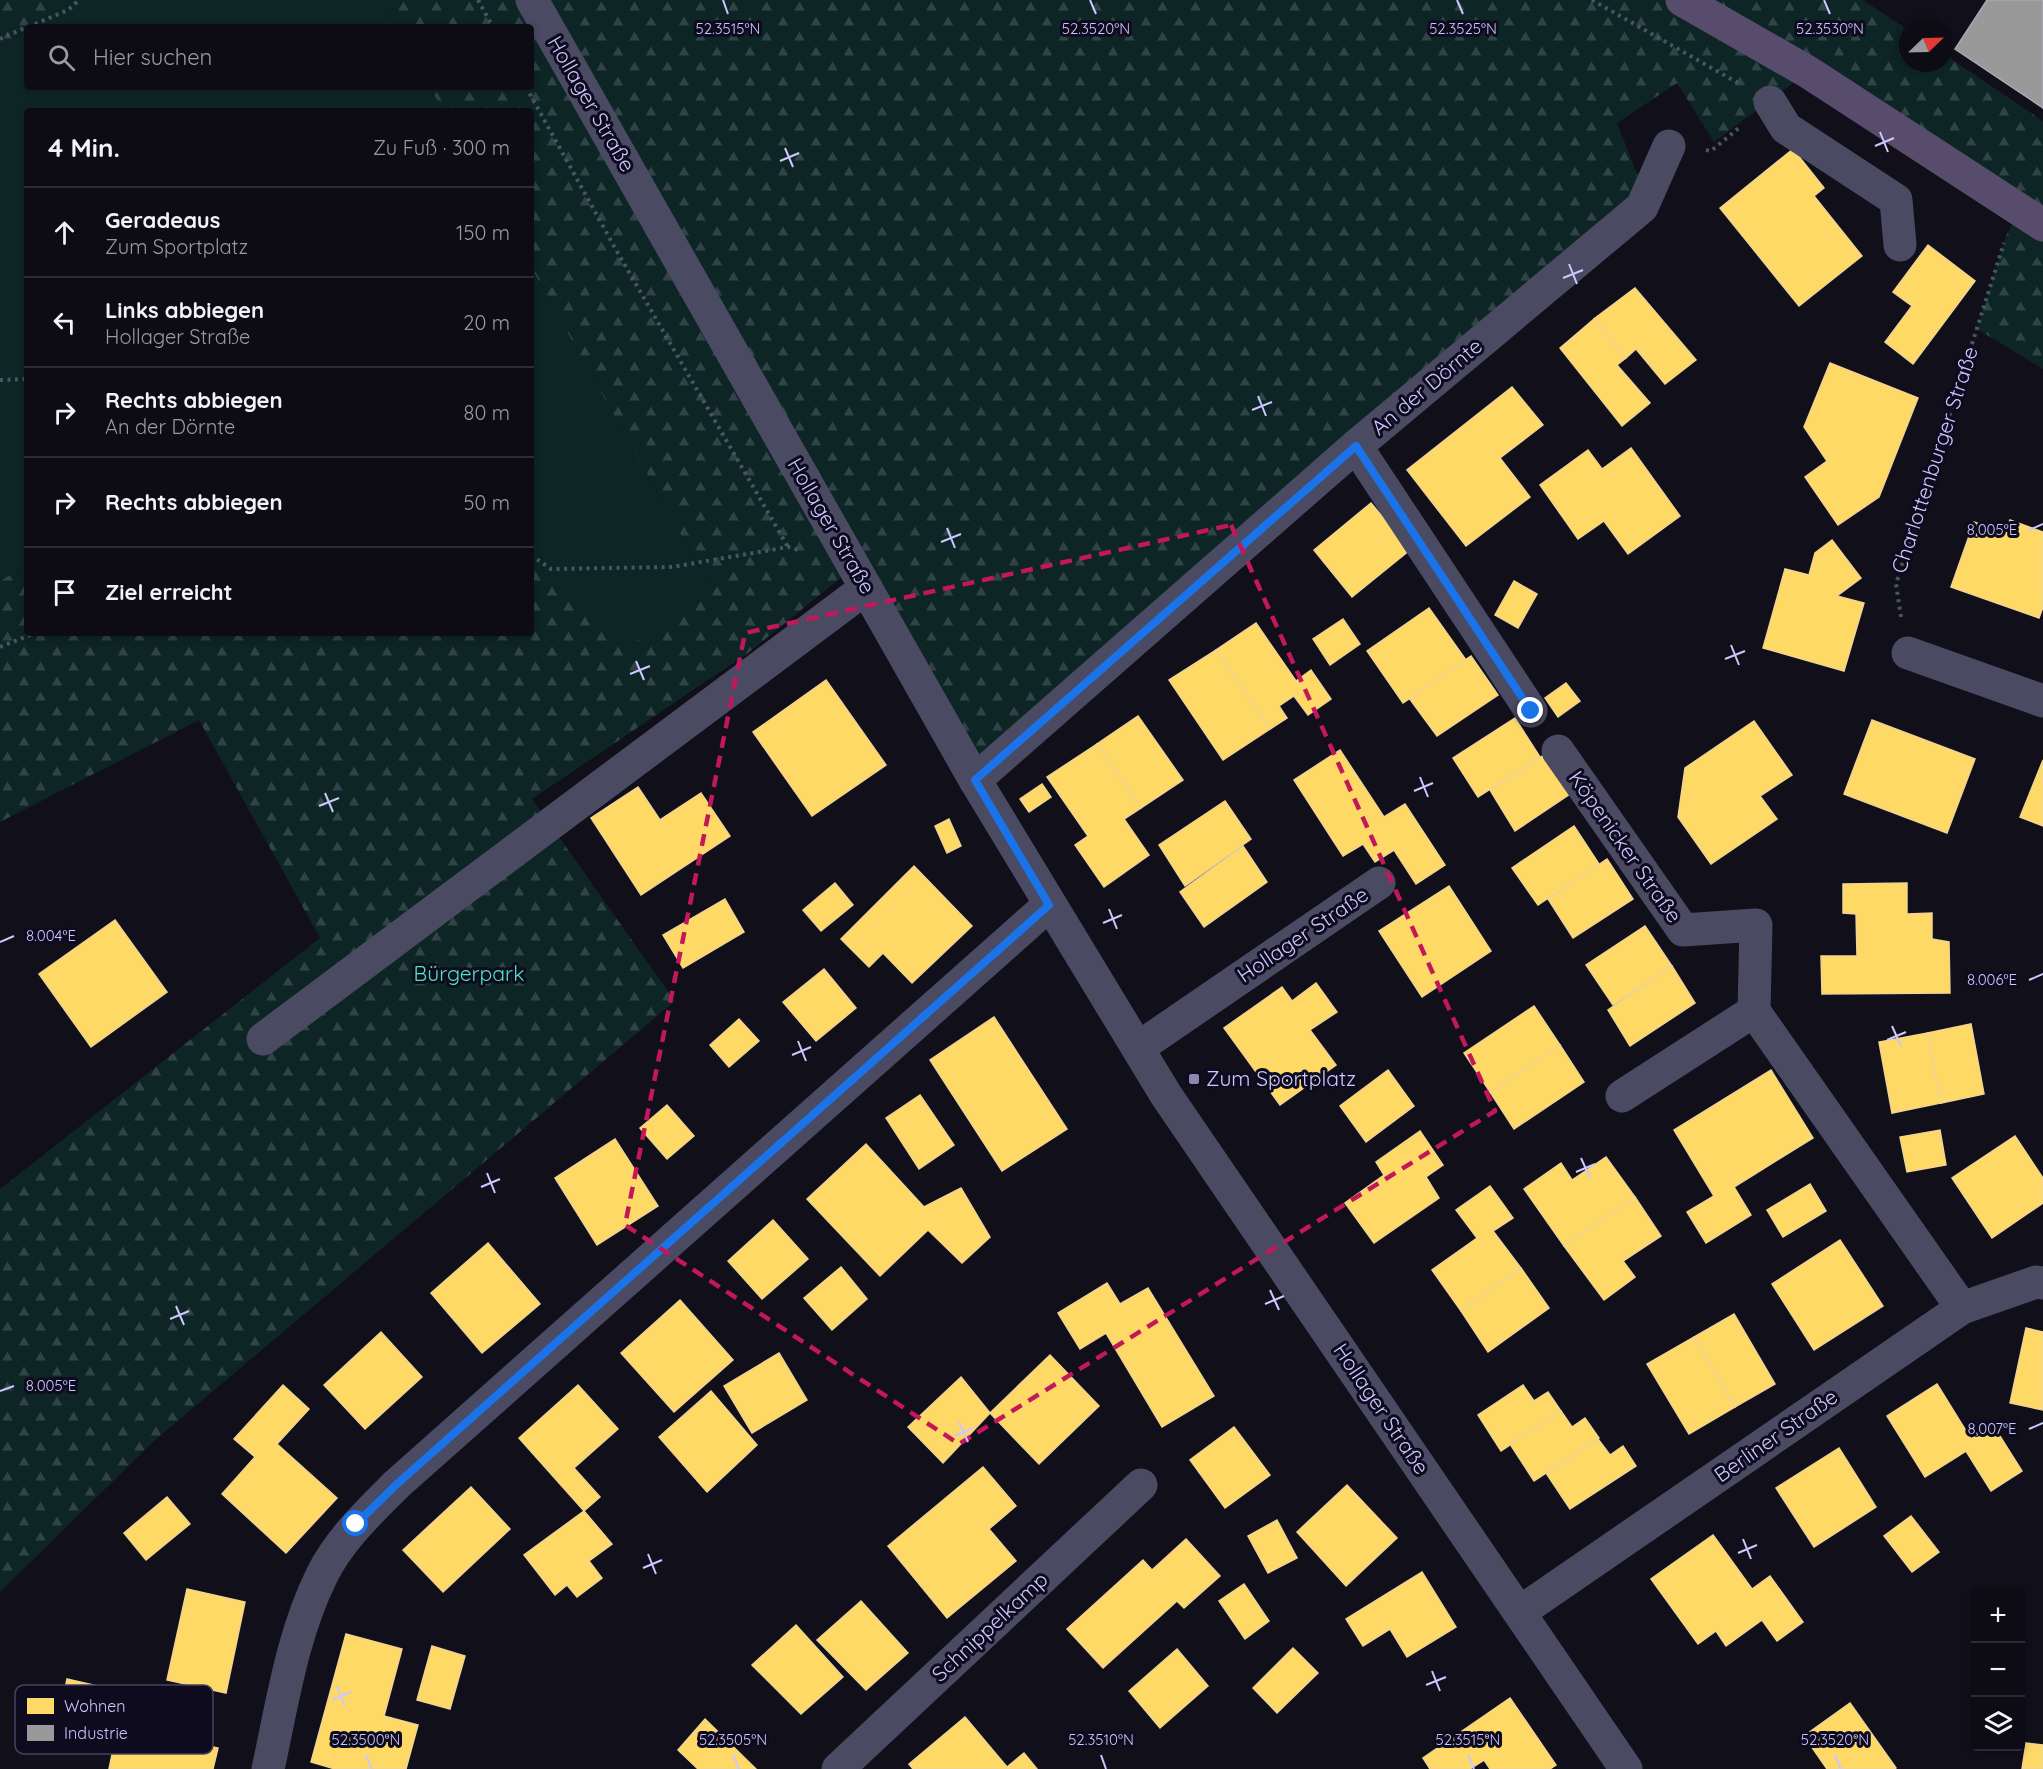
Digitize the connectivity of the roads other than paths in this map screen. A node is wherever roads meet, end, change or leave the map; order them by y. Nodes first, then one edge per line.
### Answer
1 (532, 0) edge
2 (1682, 0) edge
3 (1770, 102) road end
4 (1669, 146) road end
5 (2043, 225) edge
6 (1900, 245) dead end
7 (1356, 446) junction
8 (860, 577) junction
9 (1908, 653) road end
10 (2043, 701) edge
11 (1531, 711) dead end
12 (1558, 751) dead end
13 (975, 780) junction
14 (1379, 883) dead end
15 (1049, 905) junction
16 (1754, 1011) junction
17 (263, 1039) dead end
18 (1138, 1048) junction
19 (1622, 1096) dead end
20 (2043, 1282) edge
21 (1962, 1308) junction
22 (1141, 1485) dead end
23 (1520, 1612) junction
24 (268, 1769) edge
25 (838, 1769) edge
26 (1626, 1769) edge

1 - 8 street, Hollager Straße
2 - 5 main road
3 - 6 street
4 - 7 street, An der Dörnte
7 - 11 street
7 - 13 street, An der Dörnte
8 - 13 street, Hollager Straße
8 - 17 street
9 - 10 street
12 - 16 street, Köpenicker Straße
13 - 15 street, Hollager Straße
14 - 18 street, Hollager Straße
15 - 18 street, Hollager Straße
15 - 24 street
16 - 19 street
16 - 21 street
18 - 23 street, Hollager Straße
20 - 21 street, Berliner Straße
21 - 23 street, Berliner Straße
22 - 25 street, Schnippelkamp
23 - 26 street, Hollager Straße

